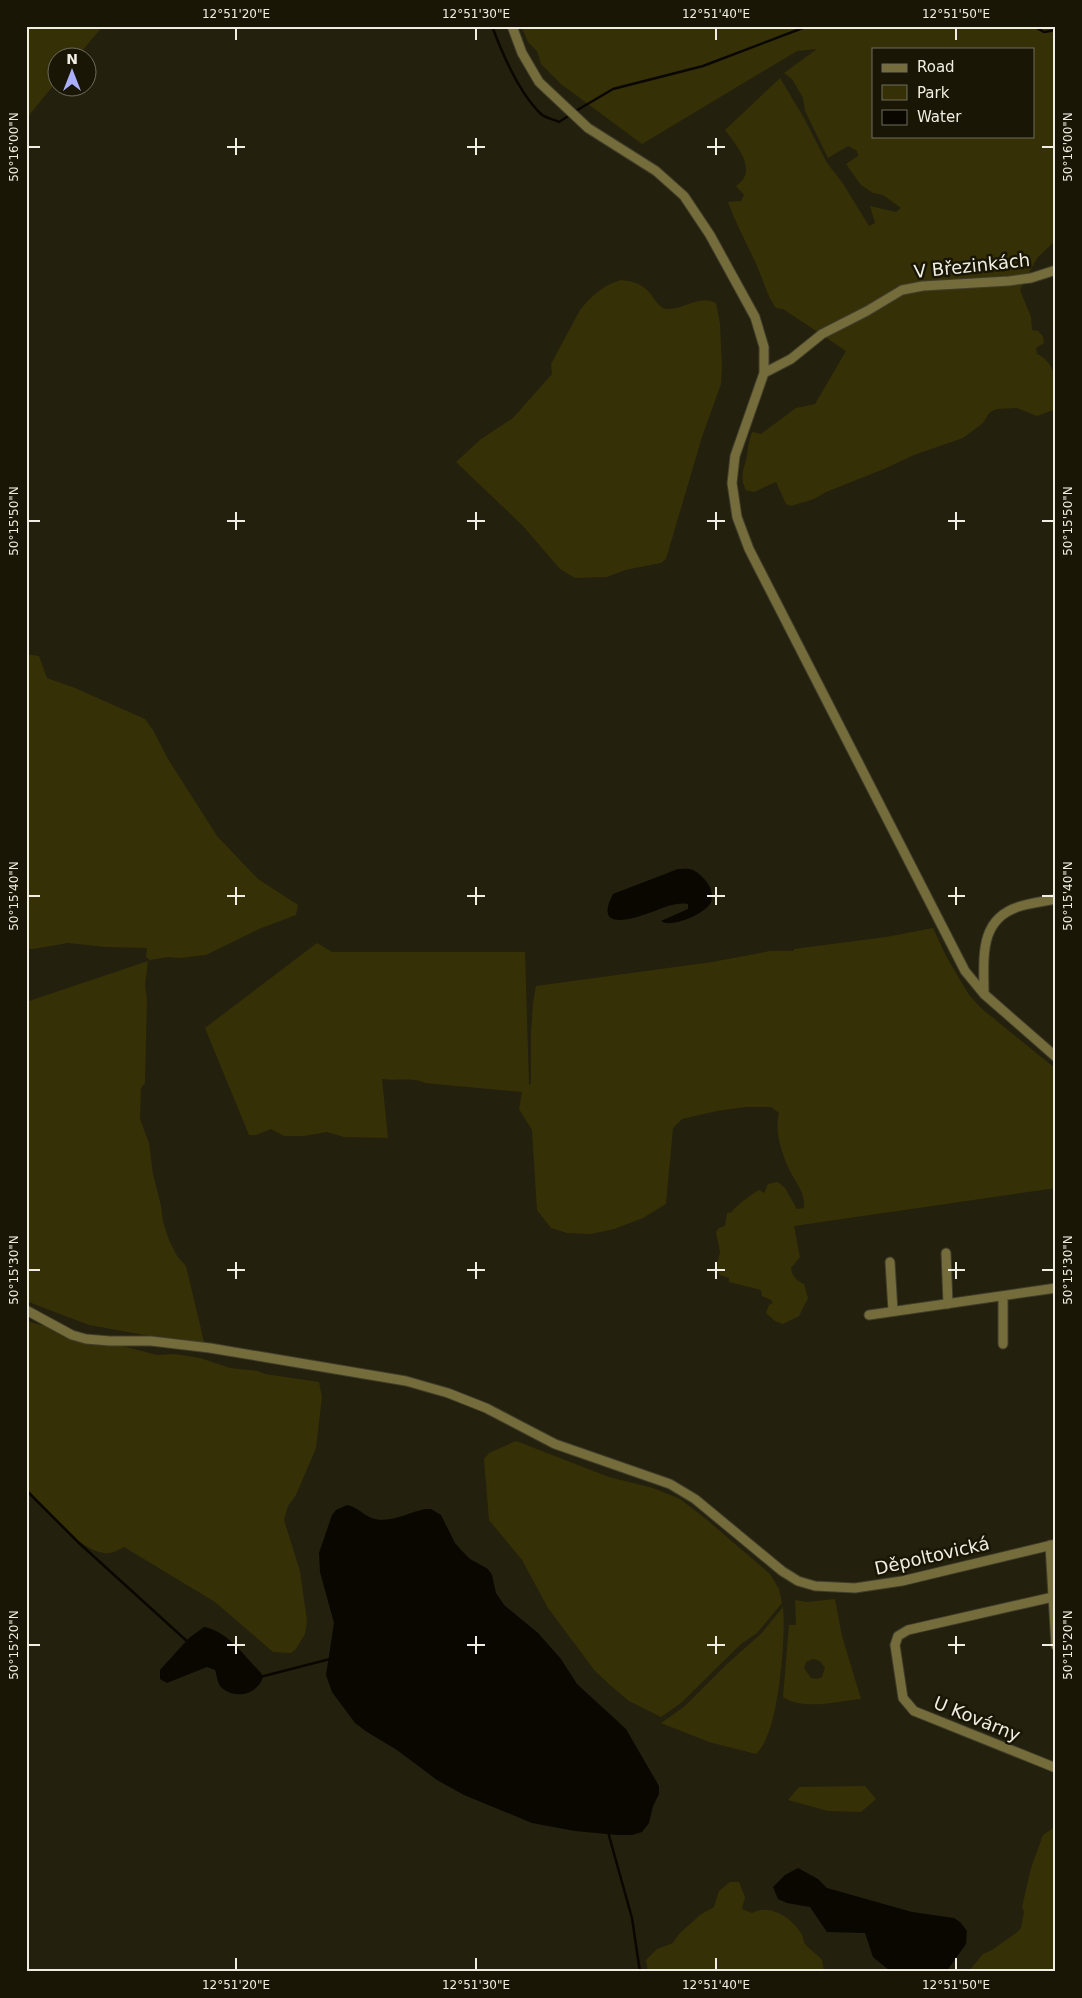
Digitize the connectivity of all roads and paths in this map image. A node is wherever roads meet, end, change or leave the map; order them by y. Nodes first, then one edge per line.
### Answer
1 (512, 26) edge
2 (1056, 270) edge
3 (764, 373) junction
4 (1056, 899) edge
5 (984, 994) junction
6 (1056, 1057) edge
7 (946, 1253) dead end
8 (890, 1262) dead end
9 (1056, 1288) edge
10 (1003, 1296) junction
11 (948, 1304) junction
12 (26, 1310) edge
13 (893, 1311) junction
14 (869, 1315) dead end
15 (1003, 1344) dead end
16 (1053, 1544) edge
17 (1053, 1597) junction
18 (1056, 1646) edge
19 (1056, 1768) edge

1 - 3 street
2 - 3 street, V Březinkách
3 - 5 street
4 - 5 street
5 - 6 street
7 - 11 street
8 - 13 street
9 - 10 street
10 - 11 street
10 - 15 street
11 - 13 street
12 - 16 street, Děpoltovická
13 - 14 street
16 - 17 street
17 - 18 street
17 - 19 street, U Kovárny

